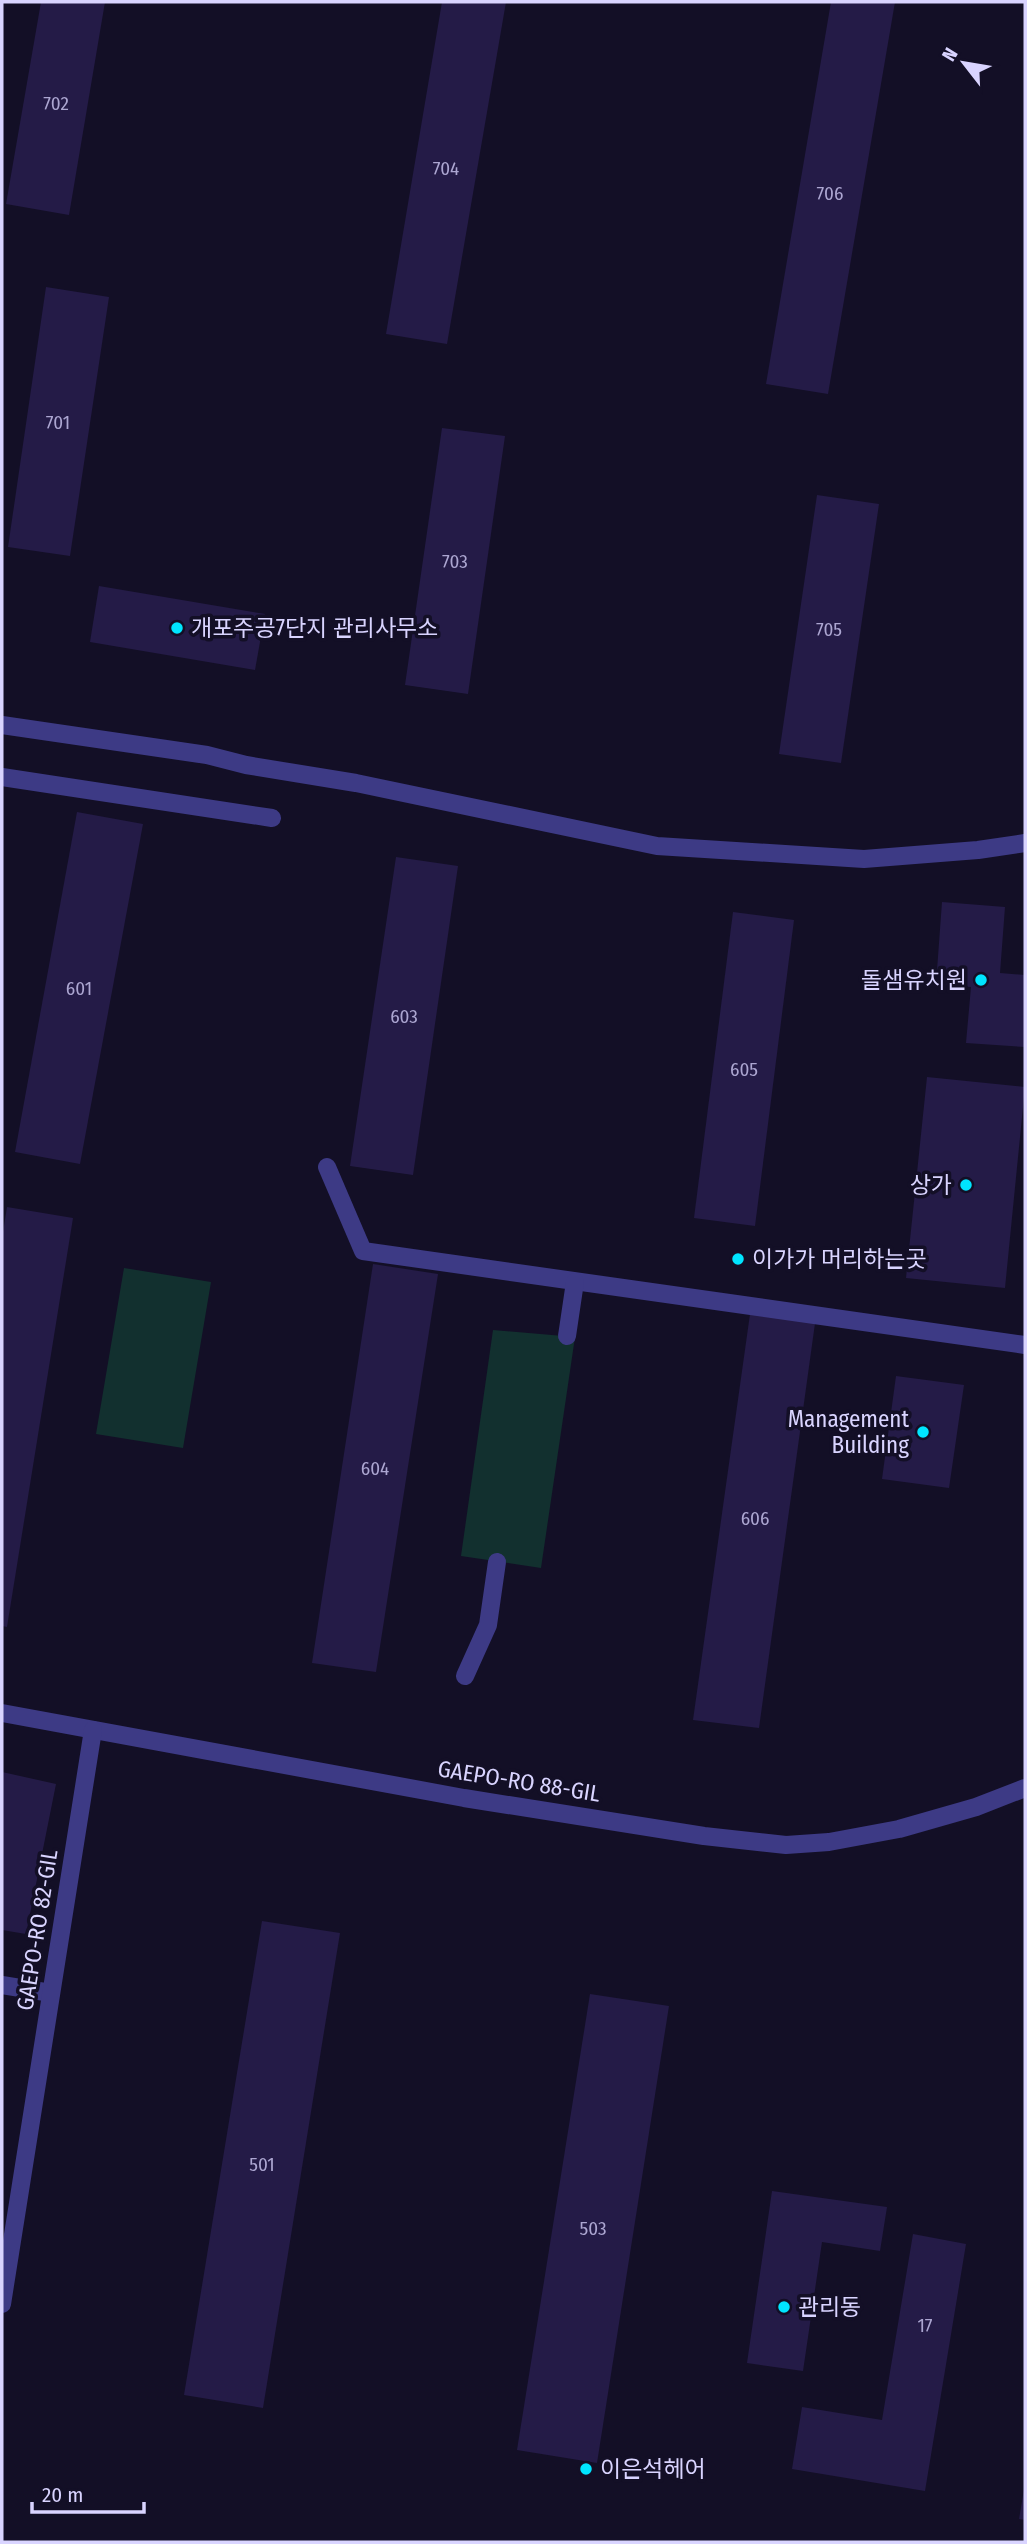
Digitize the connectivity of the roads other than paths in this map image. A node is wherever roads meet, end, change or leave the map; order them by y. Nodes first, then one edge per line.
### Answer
1 (2, 725) edge
2 (2, 776) edge
3 (272, 818) dead end
4 (1025, 843) edge
5 (327, 1167) dead end
6 (575, 1282) junction
7 (567, 1336) dead end
8 (1025, 1345) edge
9 (497, 1562) dead end
10 (464, 1676) dead end
11 (2, 1713) edge
12 (93, 1730) junction
13 (1025, 1788) edge
14 (2, 1985) edge
15 (51, 1993) junction
16 (2, 2304) edge

1 - 4 street
2 - 3 street
5 - 6 street
6 - 7 street
6 - 8 street
9 - 10 street
11 - 12 street, GAEPO-RO 88-GIL
12 - 13 street, GAEPO-RO 88-GIL
12 - 15 street, GAEPO-RO 82-GIL
14 - 15 street
15 - 16 street, GAEPO-RO 82-GIL

